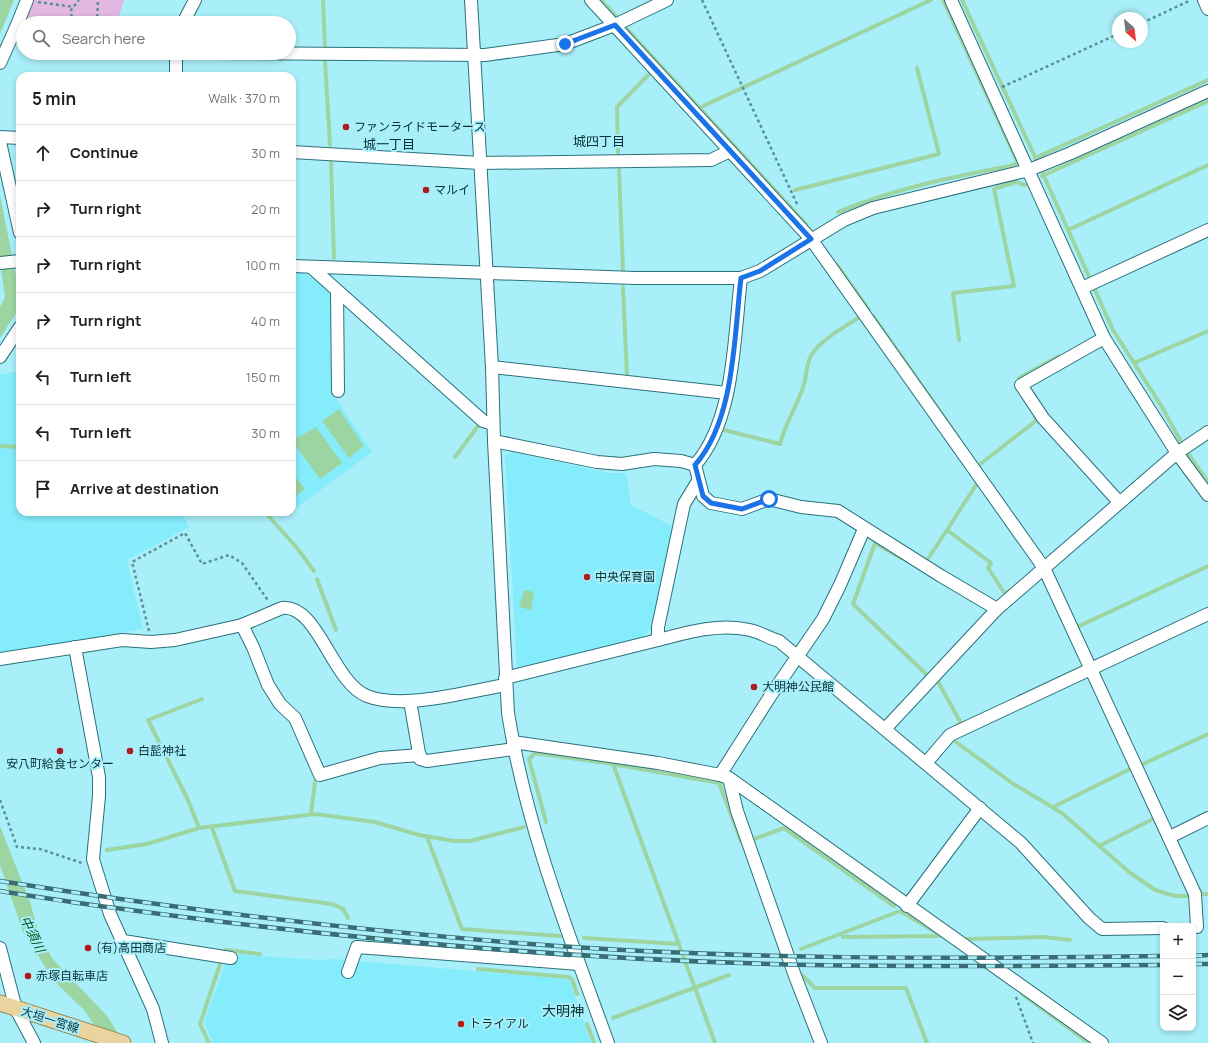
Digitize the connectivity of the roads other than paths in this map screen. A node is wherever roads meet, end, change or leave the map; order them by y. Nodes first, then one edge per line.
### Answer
1 (27, 0) edge
2 (195, 0) edge
3 (471, 0) edge
4 (591, 0) edge
5 (667, 0) edge
6 (951, 0) edge
7 (1204, 0) edge
8 (1208, 9) edge
9 (23, 16) edge
10 (187, 16) edge
11 (615, 25) junction
12 (16, 33) edge
13 (296, 54) edge
14 (474, 56) junction
15 (176, 60) edge
16 (0, 63) edge
17 (176, 72) edge
18 (1208, 91) edge
19 (0, 137) edge
20 (16, 138) edge
21 (0, 142) edge
22 (730, 150) junction
23 (296, 152) edge
24 (480, 163) junction
25 (1029, 170) junction
26 (16, 215) edge
27 (1208, 230) edge
28 (811, 239) junction
29 (16, 261) edge
30 (0, 263) edge
31 (296, 266) edge
32 (311, 267) junction
33 (486, 274) junction
34 (741, 278) junction
35 (1082, 288) junction
36 (337, 291) junction
37 (16, 332) edge
38 (1104, 338) junction
39 (0, 356) edge
40 (492, 367) junction
41 (338, 391) dead end
42 (727, 393) junction
43 (494, 424) junction
44 (1208, 432) edge
45 (494, 441) junction
46 (1177, 453) junction
47 (695, 465) junction
48 (698, 481) junction
49 (1208, 495) edge
50 (1119, 502) junction
51 (864, 529) junction
52 (1044, 568) junction
53 (997, 609) junction
54 (1208, 614) edge
55 (242, 625) junction
56 (658, 640) junction
57 (75, 647) junction
58 (797, 657) junction
59 (0, 659) edge
60 (1092, 669) junction
61 (505, 682) junction
62 (410, 702) junction
63 (885, 729) junction
64 (513, 746) junction
65 (420, 755) junction
66 (926, 763) junction
67 (724, 777) junction
68 (980, 808) junction
69 (1208, 818) edge
70 (1170, 837) junction
71 (907, 906) junction
72 (1199, 927) edge
73 (1160, 928) edge
74 (123, 941) junction
75 (0, 948) edge
76 (231, 958) dead end
77 (579, 964) junction
78 (348, 972) dead end
79 (0, 1004) edge
80 (16, 1009) junction
81 (34, 1043) edge
82 (123, 1043) edge
83 (162, 1043) edge
84 (608, 1043) edge
85 (821, 1043) edge
86 (1102, 1043) edge

1 - 9 street
2 - 10 street
3 - 14 street
4 - 11 street
5 - 11 street
6 - 25 street
7 - 8 street
11 - 14 street
11 - 22 street
12 - 16 street
13 - 14 street
14 - 24 street
15 - 17 street
18 - 25 street
19 - 20 street
21 - 26 street
22 - 24 street
22 - 28 street
23 - 24 street
24 - 33 street
25 - 28 street
25 - 35 street
27 - 35 street
28 - 34 street
28 - 52 street
29 - 30 street
31 - 32 street
32 - 33 street
32 - 36 street
33 - 34 street
33 - 40 street
34 - 42 street
35 - 38 street
36 - 41 street
36 - 43 street
37 - 39 street
38 - 46 street
38 - 50 street
40 - 42 street
40 - 43 street
42 - 47 street
43 - 45 street
44 - 46 street
45 - 47 street
45 - 61 street
46 - 49 street
46 - 50 street
47 - 48 street
48 - 51 street
48 - 56 street
50 - 52 street
51 - 53 street
51 - 58 street
52 - 53 street
52 - 60 street
53 - 63 street
54 - 60 street
55 - 57 street
55 - 62 street
55 - 65 street
56 - 58 street
56 - 61 street
57 - 59 street
57 - 74 street
58 - 63 street
58 - 67 street
60 - 66 street
60 - 70 street
61 - 62 street
61 - 64 street
62 - 65 street
63 - 66 street
64 - 65 street
64 - 67 street
64 - 77 street
66 - 68 street
67 - 71 street
67 - 85 street
68 - 71 street
68 - 73 street
69 - 70 street
70 - 72 street
71 - 86 street
74 - 76 street
74 - 83 street
75 - 80 street
77 - 78 street
77 - 84 street
79 - 80 main road, 大垣一宮線
80 - 81 street
80 - 82 main road, 大垣一宮線

